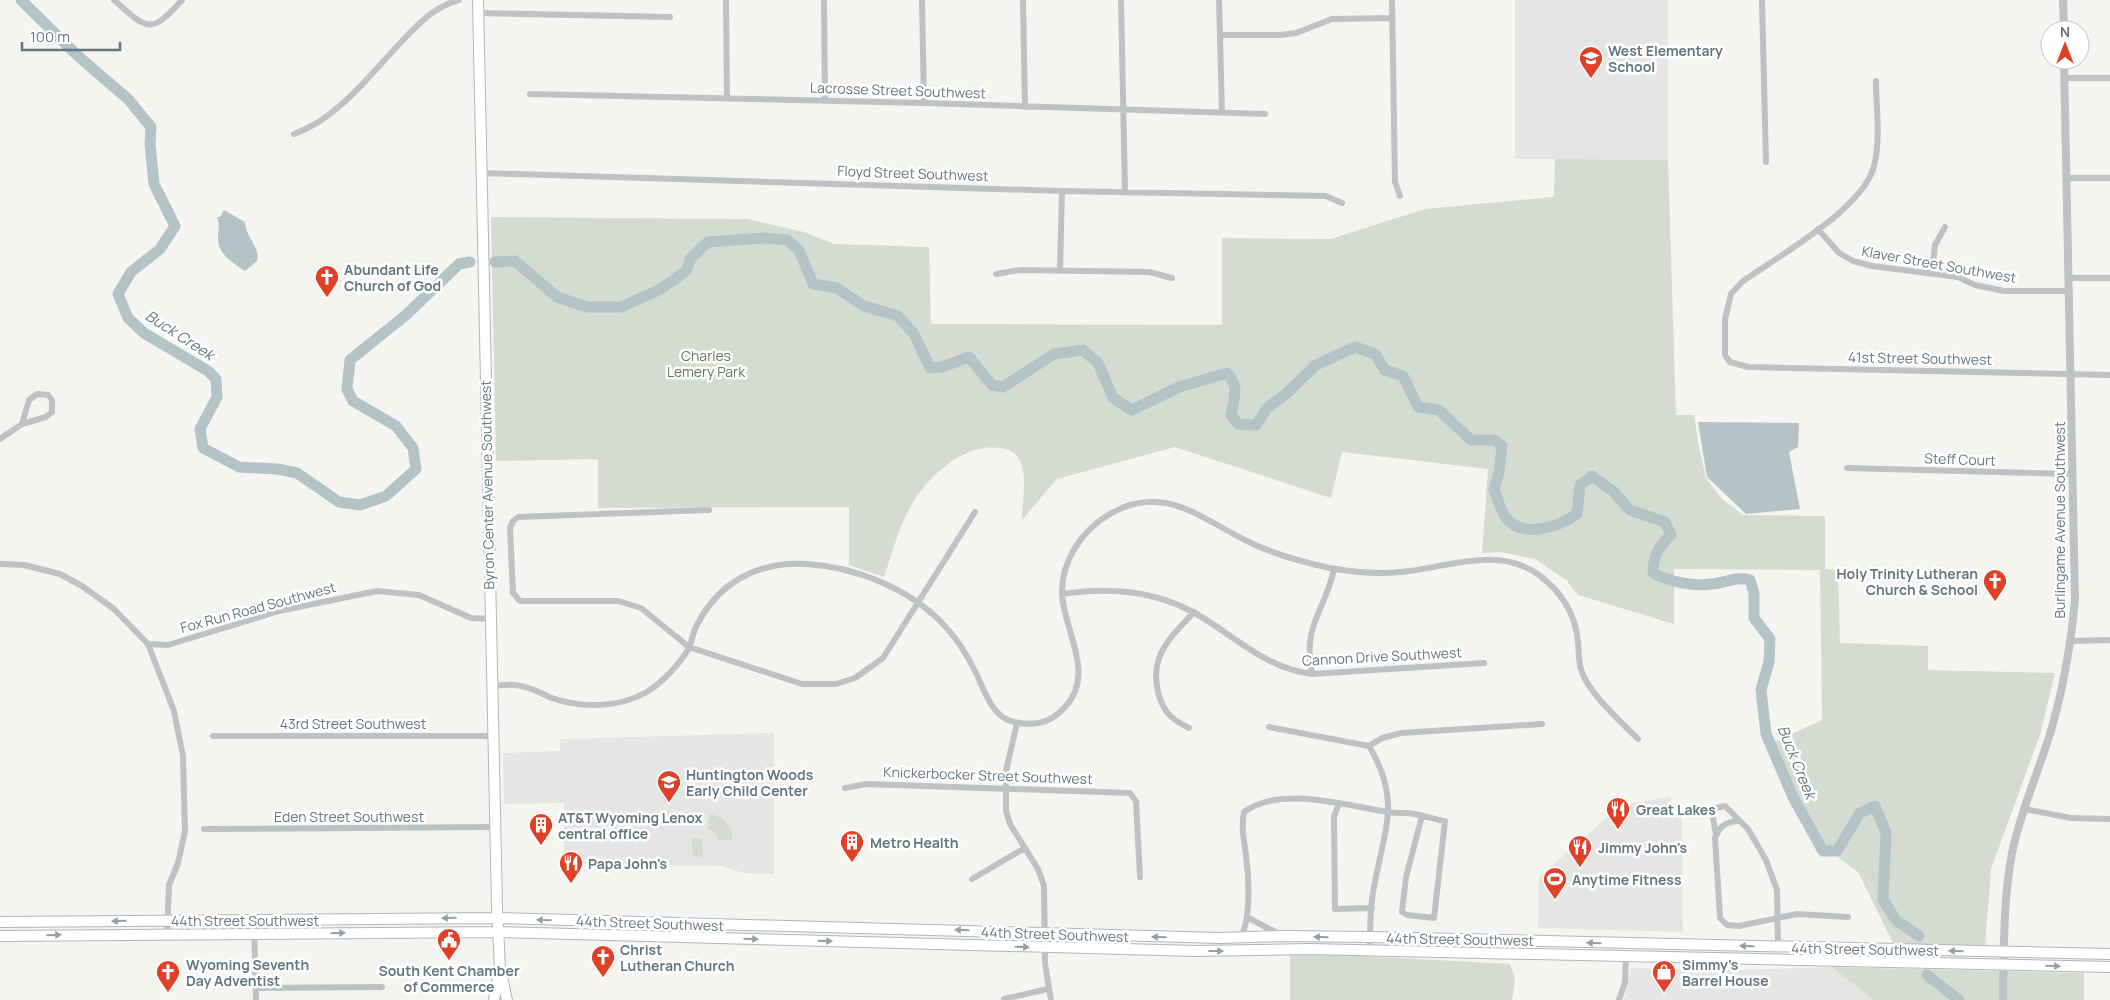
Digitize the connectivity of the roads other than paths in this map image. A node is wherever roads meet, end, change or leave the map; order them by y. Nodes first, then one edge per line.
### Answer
1 (114, 0) edge
2 (182, 0) edge
3 (459, 0) edge
4 (478, 0) edge
5 (726, 0) edge
6 (824, 0) edge
7 (922, 0) edge
8 (1023, 0) edge
9 (1121, 0) edge
10 (1219, 0) edge
11 (1392, 0) edge
12 (1762, 0) edge
13 (2063, 0) edge
14 (478, 13) junction
15 (670, 17) dead end
16 (1392, 18) junction
17 (2064, 20) edge
18 (1220, 35) junction
19 (2065, 70) edge
20 (2065, 78) junction
21 (2110, 78) edge
22 (1876, 81) dead end
23 (530, 94) dead end
24 (727, 97) junction
25 (825, 100) junction
26 (924, 102) junction
27 (1025, 107) junction
28 (1123, 110) junction
29 (1222, 112) junction
30 (1265, 114) dead end
31 (294, 134) dead end
32 (1766, 162) dead end
33 (481, 173) junction
34 (2066, 178) junction
35 (2110, 178) edge
36 (1062, 191) junction
37 (1125, 191) junction
38 (1400, 196) dead end
39 (1342, 203) dead end
40 (1945, 227) dead end
41 (1818, 228) junction
42 (1060, 271) junction
43 (1932, 273) junction
44 (996, 274) dead end
45 (1172, 278) dead end
46 (2069, 278) junction
47 (2110, 278) edge
48 (2069, 292) junction
49 (2070, 374) junction
50 (2110, 375) edge
51 (22, 424) junction
52 (0, 440) edge
53 (1847, 468) dead end
54 (2072, 474) junction
55 (709, 510) dead end
56 (975, 512) dead end
57 (0, 564) edge
58 (1334, 569) junction
59 (1062, 594) junction
60 (919, 602) junction
61 (1194, 612) junction
62 (490, 619) junction
63 (2071, 640) junction
64 (2110, 640) edge
65 (148, 644) junction
66 (689, 647) junction
67 (1484, 664) dead end
68 (1312, 674) junction
69 (491, 686) junction
70 (1017, 723) junction
71 (1542, 724) dead end
72 (1268, 727) dead end
73 (1189, 728) dead end
74 (213, 736) dead end
75 (492, 736) junction
76 (1638, 739) dead end
77 (1369, 746) junction
78 (844, 788) dead end
79 (1005, 788) junction
80 (1339, 803) junction
81 (2024, 809) junction
82 (1390, 813) junction
83 (1422, 816) junction
84 (2110, 819) edge
85 (1738, 821) junction
86 (495, 827) junction
87 (204, 829) dead end
88 (1716, 834) junction
89 (1025, 848) junction
90 (1140, 878) dead end
91 (972, 879) dead end
92 (1372, 908) junction
93 (1248, 917) junction
94 (1779, 917) junction
95 (497, 918) junction
96 (1848, 918) dead end
97 (167, 920) junction
98 (254, 920) junction
99 (0, 922) edge
100 (91, 922) junction
101 (890, 929) junction
102 (498, 932) junction
103 (1045, 933) junction
104 (167, 934) junction
105 (254, 934) junction
106 (86, 935) junction
107 (0, 936) edge
108 (1282, 936) junction
109 (1370, 937) junction
110 (1242, 938) junction
111 (1479, 939) junction
112 (872, 942) junction
113 (1626, 943) junction
114 (1641, 944) junction
115 (1778, 947) junction
116 (1045, 948) junction
117 (1813, 948) junction
118 (1830, 948) junction
119 (1370, 951) junction
120 (2004, 952) junction
121 (1478, 953) junction
122 (2110, 954) edge
123 (1612, 956) junction
124 (1626, 956) junction
125 (1813, 961) junction
126 (1824, 961) junction
127 (2004, 965) junction
128 (2110, 967) edge
129 (500, 970) junction
130 (382, 987) dead end
131 (256, 988) junction
132 (1048, 989) junction
133 (1004, 999) dead end
134 (256, 1000) edge
135 (494, 1000) edge
136 (507, 1000) edge
137 (1051, 1000) edge
138 (1619, 1000) edge
139 (2003, 1000) edge

1 - 2 street
3 - 31 street
4 - 14 main road, Byron Center Avenue Southwest
5 - 24 street
6 - 25 street
7 - 26 street
8 - 27 street
9 - 28 street
10 - 18 street
11 - 16 street
12 - 32 street
13 - 17 street
14 - 15 street
14 - 33 main road, Byron Center Avenue Southwest
16 - 18 street
16 - 38 street
18 - 29 street
19 - 20 street, Burlingame Avenue Southwest
20 - 21 street
20 - 34 street, Burlingame Avenue Southwest
22 - 41 street
23 - 24 street, Lacrosse Street Southwest
24 - 25 street, Lacrosse Street Southwest
25 - 26 street, Lacrosse Street Southwest
26 - 27 street, Lacrosse Street Southwest
27 - 28 street, Lacrosse Street Southwest
28 - 29 street, Lacrosse Street Southwest
28 - 37 street
29 - 30 street, Lacrosse Street Southwest
33 - 36 street, Floyd Street Southwest
33 - 62 main road, Byron Center Avenue Southwest
34 - 35 street
34 - 46 street, Burlingame Avenue Southwest
36 - 37 street, Floyd Street Southwest
36 - 42 street
37 - 39 street, Floyd Street Southwest
40 - 43 street
41 - 43 street, Klaver Street Southwest
41 - 49 street, 41st Street Southwest
42 - 44 street
42 - 45 street
43 - 48 street, Klaver Street Southwest
46 - 47 street
46 - 48 street, Burlingame Avenue Southwest
48 - 49 street, Burlingame Avenue Southwest
49 - 50 street, 41st Street Southwest
49 - 54 street, Burlingame Avenue Southwest
51 - 51 street
51 - 52 street
53 - 54 street, Steff Court
54 - 63 street, Burlingame Avenue Southwest
55 - 66 street
56 - 60 street
57 - 65 street
58 - 59 street
58 - 68 street
58 - 76 street
59 - 61 street, Cannon Drive Southwest
59 - 70 street
60 - 66 street
60 - 66 street
60 - 70 street
61 - 68 street, Cannon Drive Southwest
61 - 73 street
62 - 65 street, Fox Run Road Southwest
62 - 69 main road, Byron Center Avenue Southwest
63 - 64 street
63 - 81 street, Burlingame Avenue Southwest
65 - 97 street
66 - 69 street
67 - 68 street, Cannon Drive Southwest
69 - 75 main road, Byron Center Avenue Southwest
70 - 79 street
71 - 77 street
72 - 77 street
74 - 75 street, 43rd Street Southwest
75 - 86 main road, Byron Center Avenue Southwest
77 - 82 street
78 - 79 street, Knickerbocker Street Southwest
79 - 89 street
79 - 90 street, Knickerbocker Street Southwest
80 - 82 street
80 - 92 street
80 - 93 street
81 - 84 street
81 - 120 street, Burlingame Avenue Southwest
82 - 83 street
82 - 92 street
83 - 83 street
85 - 88 street
85 - 88 street
85 - 94 street
86 - 87 street, Eden Street Southwest
86 - 95 main road, Byron Center Avenue Southwest
88 - 94 street
89 - 91 street
89 - 103 street
92 - 109 street
93 - 108 street
93 - 110 street
94 - 96 street
94 - 115 street
95 -> 98 main road, 44th Street Southwest
101 -> 95 main road, 44th Street Southwest
95 - 102 main road, Byron Center Avenue Southwest
97 - 98 main road, 44th Street Southwest
97 -> 100 main road, 44th Street Southwest
97 - 104 street
98 - 105 street
99 - 100 main road, 44th Street Southwest
100 - 106 main road
103 -> 101 main road, 44th Street Southwest
101 - 112 main road
105 -> 102 main road, 44th Street Southwest
102 -> 112 main road, 44th Street Southwest
102 - 129 main road, Byron Center Avenue Southwest
110 -> 103 main road, 44th Street Southwest
103 - 116 street
104 - 105 main road, 44th Street Southwest
104 - 106 main road, 44th Street Southwest
105 - 131 street
107 -> 106 main road, 44th Street Southwest
109 -> 108 main road, 44th Street Southwest
108 - 110 main road, 44th Street Southwest
109 - 111 main road, 44th Street Southwest
109 - 119 street
113 -> 111 main road, 44th Street Southwest
111 - 121 main road
112 -> 116 main road, 44th Street Southwest
113 - 114 main road, 44th Street Southwest
113 - 123 main road
115 -> 114 main road, 44th Street Southwest
114 - 124 main road
115 - 117 main road, 44th Street Southwest
116 -> 119 main road, 44th Street Southwest
116 - 132 street
117 - 118 main road, 44th Street Southwest
117 - 125 main road
120 -> 118 main road, 44th Street Southwest
118 - 126 main road
119 - 121 main road, 44th Street Southwest
120 - 122 main road, 44th Street Southwest
120 - 127 street, Burlingame Avenue Southwest
121 - 123 main road, 44th Street Southwest
123 - 124 main road, 44th Street Southwest
124 - 125 main road, 44th Street Southwest
124 - 138 street
125 - 126 main road, 44th Street Southwest
126 - 127 main road, 44th Street Southwest
127 -> 128 main road, 44th Street Southwest
127 - 139 street, Burlingame Avenue Southwest
129 - 135 main road, Byron Center Avenue Southwest
129 - 136 main road, Byron Center Avenue Southwest
130 - 131 street
131 - 134 street
132 - 133 street
132 - 137 street

